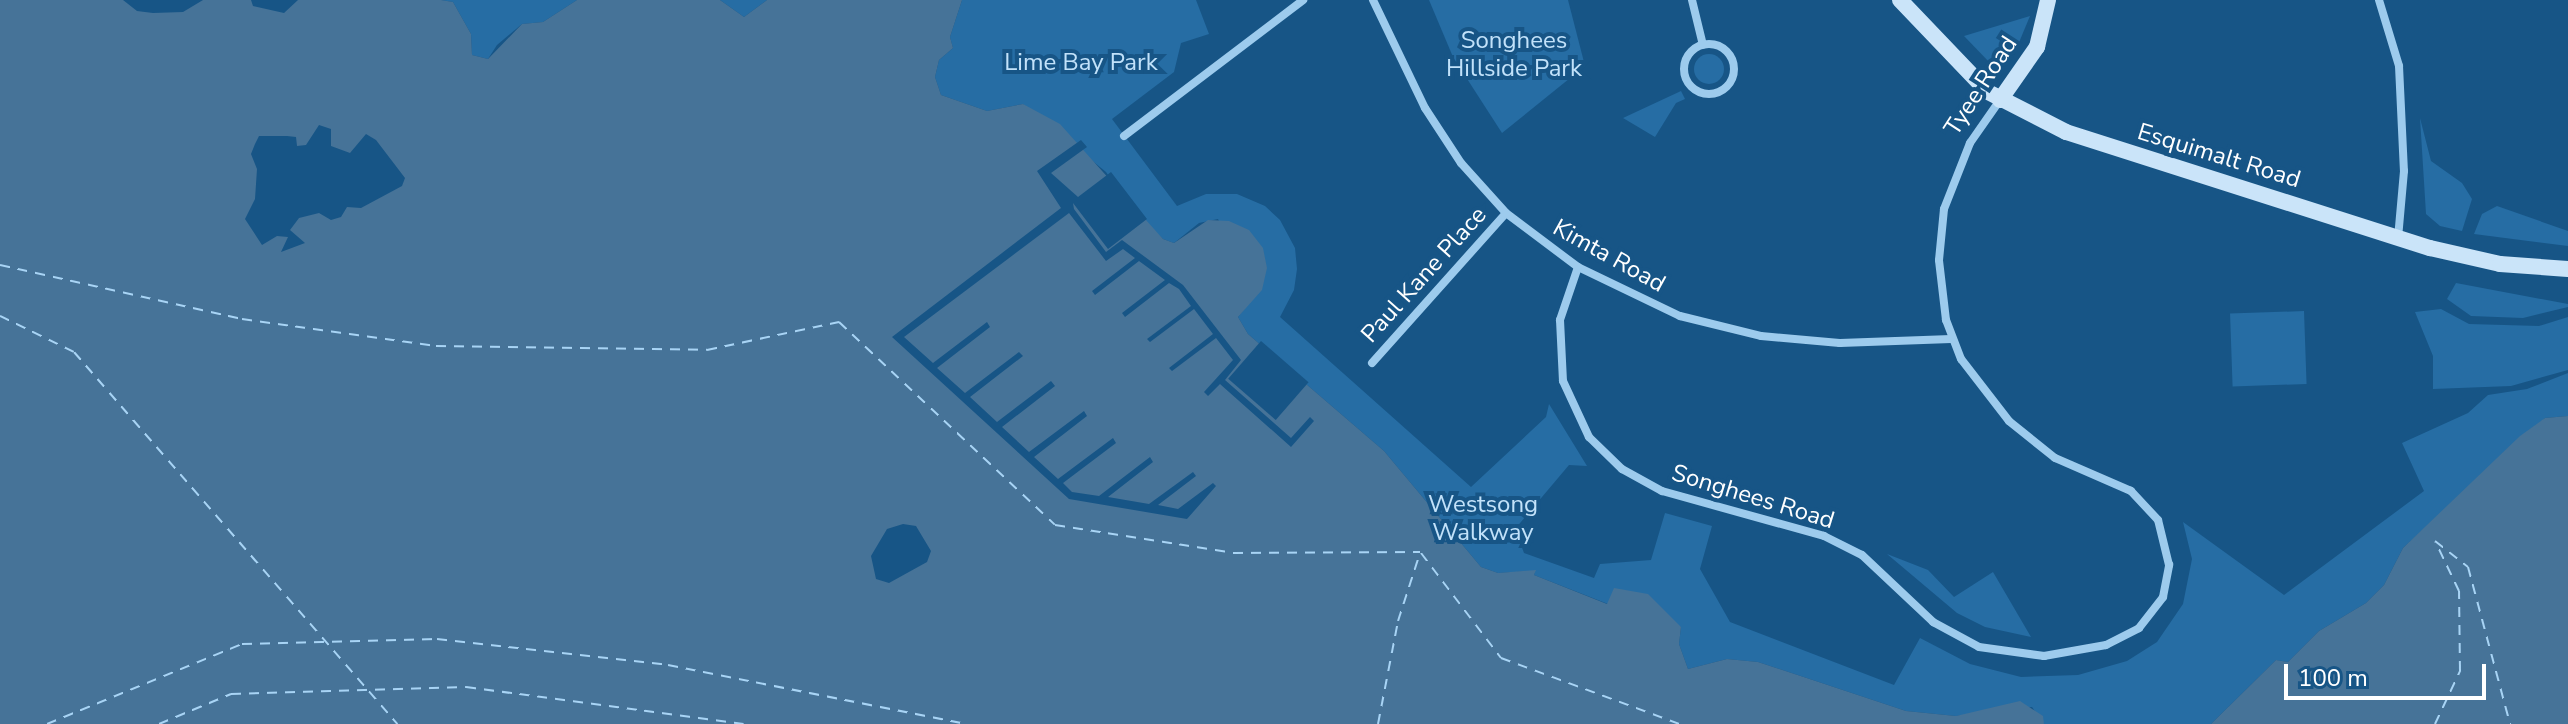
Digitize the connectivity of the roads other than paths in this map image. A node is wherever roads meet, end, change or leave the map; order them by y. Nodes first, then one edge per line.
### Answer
1 (1303, 0) edge
2 (1373, 0) edge
3 (1692, 0) edge
4 (1900, 0) edge
5 (2048, 0) edge
6 (2379, 0) edge
7 (1703, 45) junction
8 (2000, 100) junction
9 (1124, 136) dead end
10 (1506, 213) junction
11 (2398, 238) junction
12 (1578, 267) junction
13 (2568, 269) edge
14 (1951, 339) junction
15 (1372, 363) dead end

1 - 9 street
2 - 10 street, Kimta Road
3 - 7 street
4 - 8 main road, Esquimalt Road
5 - 8 main road, Tyee Road
6 - 11 street
7 - 7 street
8 - 11 main road, Esquimalt Road
8 - 14 street, Tyee Road
10 - 12 street, Kimta Road
10 - 15 street, Paul Kane Place
11 - 13 main road, Esquimalt Road
12 - 14 street, Kimta Road
12 - 14 street, Songhees Road

